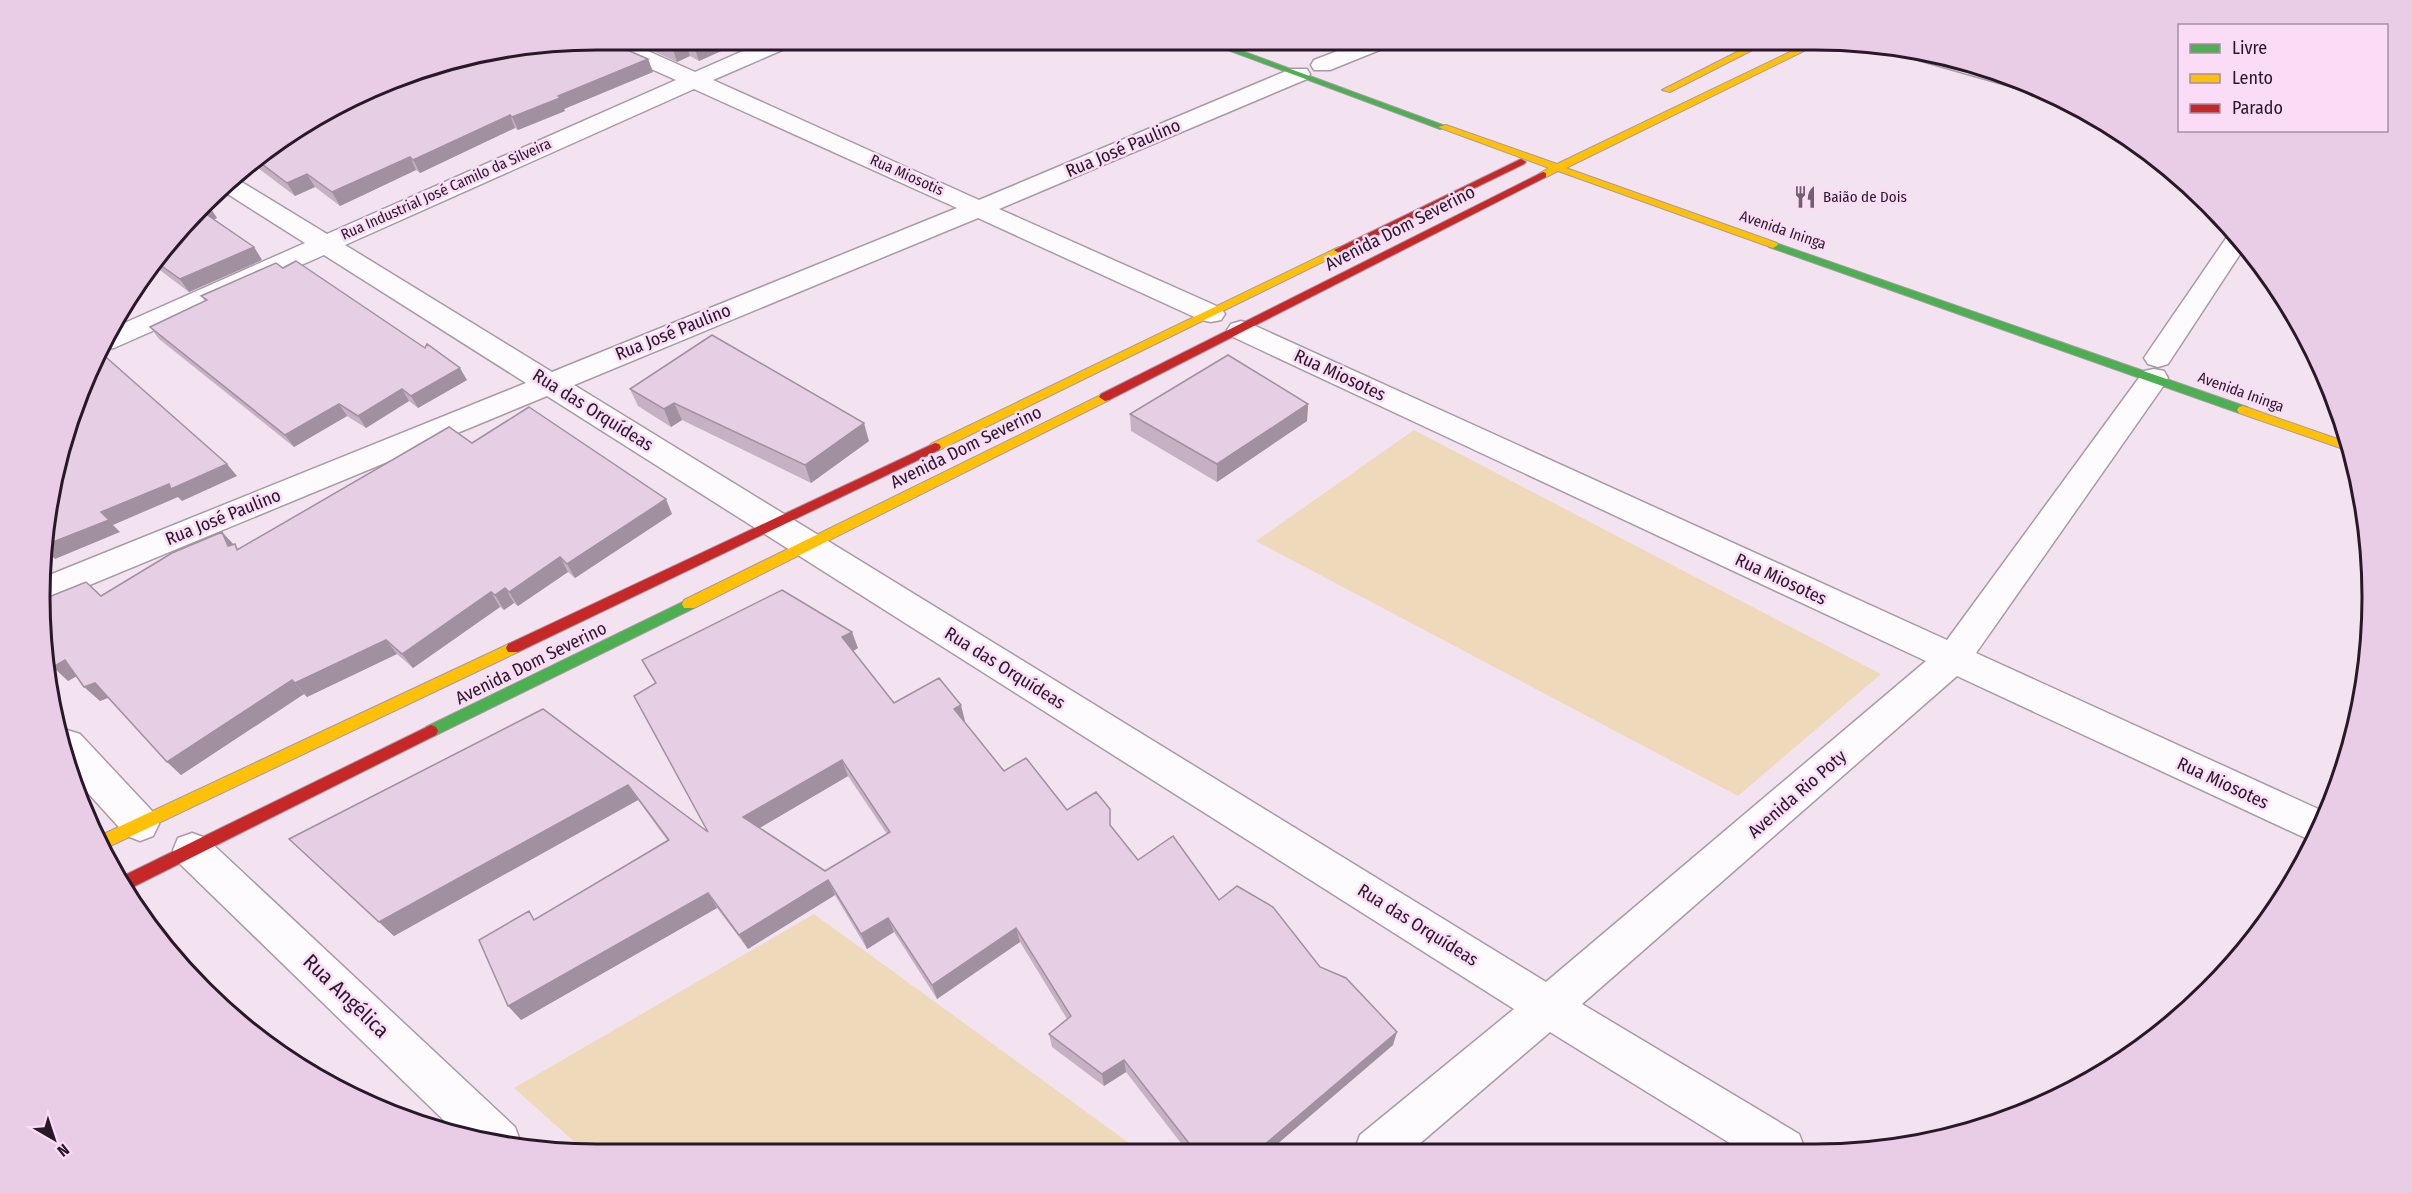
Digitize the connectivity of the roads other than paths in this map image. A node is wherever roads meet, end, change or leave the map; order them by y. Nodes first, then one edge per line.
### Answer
1 (628, 50) edge
2 (763, 50) edge
3 (1244, 50) edge
4 (1356, 50) edge
5 (1748, 50) edge
6 (1801, 50) edge
7 (1311, 67) junction
8 (1343, 73) dead end
9 (696, 80) junction
10 (1655, 96) dead end
11 (1560, 150) dead end
12 (1543, 151) dead end
13 (1579, 157) junction
14 (1528, 158) junction
15 (1596, 162) dead end
16 (1557, 168) junction
17 (234, 187) edge
18 (980, 208) junction
19 (323, 243) junction
20 (2234, 245) edge
21 (1210, 314) junction
22 (1242, 330) junction
23 (116, 337) edge
24 (2157, 363) junction
25 (549, 382) junction
26 (2340, 443) edge
27 (776, 524) junction
28 (808, 545) junction
29 (50, 588) edge
30 (1953, 659) junction
31 (72, 750) edge
32 (140, 824) junction
33 (2313, 824) edge
34 (107, 840) edge
35 (192, 850) junction
36 (130, 881) edge
37 (1548, 1007) junction
38 (488, 1133) edge
39 (1384, 1144) edge
40 (1773, 1144) edge

1 - 9 street, Rua Miosotis
2 - 9 street, Rua Industrial José Camilo da Silveira
3 - 7 main road, Avenida Ininga
4 - 7 street, Rua José Paulino
5 - 10 main road
6 - 13 main road, Avenida Dom Severino
7 - 8 main road, Avenida Ininga
7 - 14 main road, Avenida Ininga
7 - 18 street, Rua José Paulino
9 - 18 street, Rua Miosotis
9 - 19 street, Rua Industrial José Camilo da Silveira
11 - 13 main road
12 - 14 main road, Avenida Dom Severino
13 - 15 main road
13 - 16 main road, Avenida Dom Severino
14 - 16 main road, Avenida Ininga
14 - 21 main road, Avenida Dom Severino
16 - 22 main road, Avenida Dom Severino
16 - 24 main road, Avenida Ininga
17 - 19 street, Rua das Orquídeas
18 - 21 street, Rua Miosotis
18 - 25 street, Rua José Paulino
19 - 23 street, Rua Industrial José Camilo da Silveira
19 - 25 street, Rua das Orquídeas
20 - 24 street, Avenida Rio Poty
21 - 27 main road, Avenida Dom Severino
22 - 28 main road, Avenida Dom Severino
22 - 30 street, Rua Miosotes
24 - 26 main road, Avenida Ininga
24 - 30 street, Avenida Rio Poty
25 - 27 street, Rua das Orquídeas
25 - 29 street, Rua José Paulino
27 - 28 street, Rua das Orquídeas
27 - 32 main road, Avenida Dom Severino
28 - 35 main road, Avenida Dom Severino
28 - 37 street, Rua das Orquídeas
30 - 33 street, Rua Miosotes
30 - 37 street, Avenida Rio Poty
31 - 32 street
32 - 34 main road, Avenida Dom Severino
35 - 36 main road, Avenida Dom Severino
35 - 38 street, Rua Angélica
37 - 39 street, Avenida Rio Poty
37 - 40 street, Rua das Orquídeas

